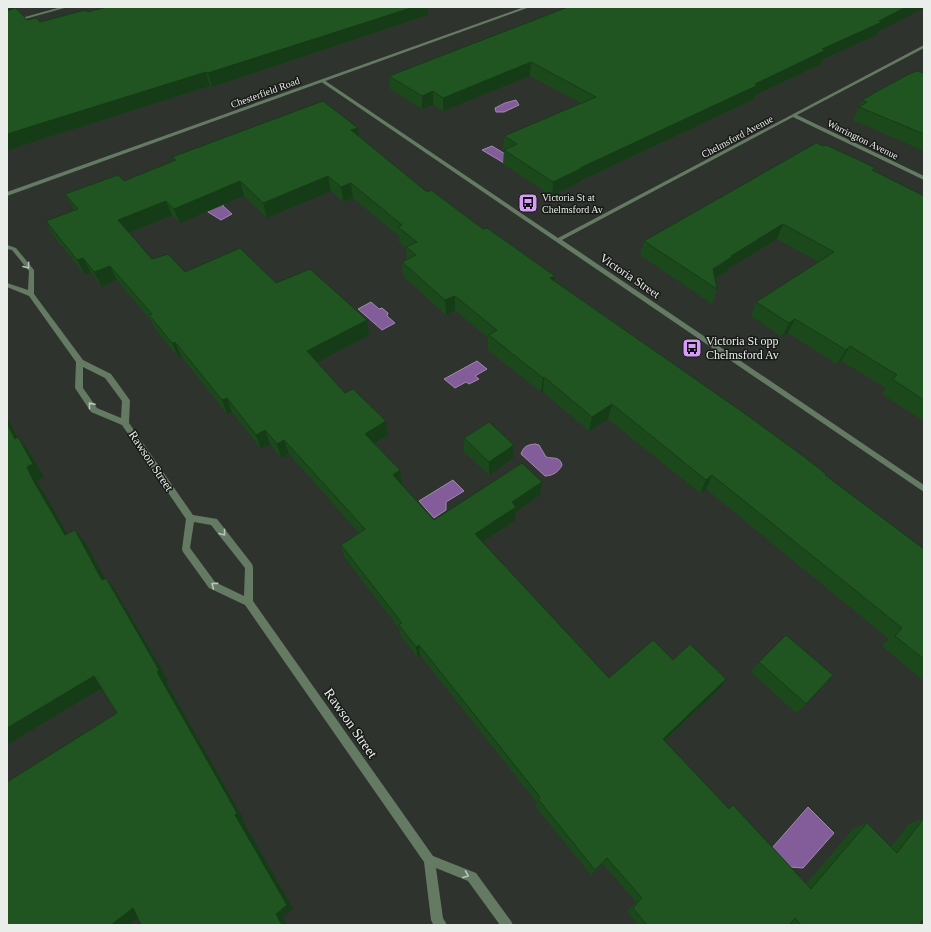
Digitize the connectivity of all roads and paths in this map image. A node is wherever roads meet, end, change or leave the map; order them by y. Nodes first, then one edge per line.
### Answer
1 (66, 7) edge
2 (528, 7) edge
3 (7, 23) edge
4 (924, 46) edge
5 (322, 81) junction
6 (794, 116) junction
7 (924, 178) edge
8 (7, 194) edge
9 (558, 240) junction
10 (7, 246) edge
11 (7, 285) edge
12 (31, 294) junction
13 (80, 362) junction
14 (125, 423) junction
15 (924, 489) edge
16 (190, 518) junction
17 (248, 602) junction
18 (429, 860) junction
19 (441, 925) edge
20 (507, 925) edge

1 - 3 street
2 - 5 street, Chesterfield Road
4 - 6 street, Chelmsford Avenue
5 - 8 street, Chesterfield Road
5 - 9 street, Victoria Street
6 - 7 street, Warrington Avenue
6 - 9 street, Chelmsford Avenue
9 - 15 street, Victoria Street
10 -> 12 street
11 - 12 street
12 - 13 street, Rawson Street
13 - 14 street, Rawson Street
14 -> 13 street, Rawson Street
14 - 16 street, Rawson Street
17 -> 16 street, Rawson Street
16 -> 17 street
17 - 18 street, Rawson Street
18 - 19 street, Rawson Street
18 -> 20 street

